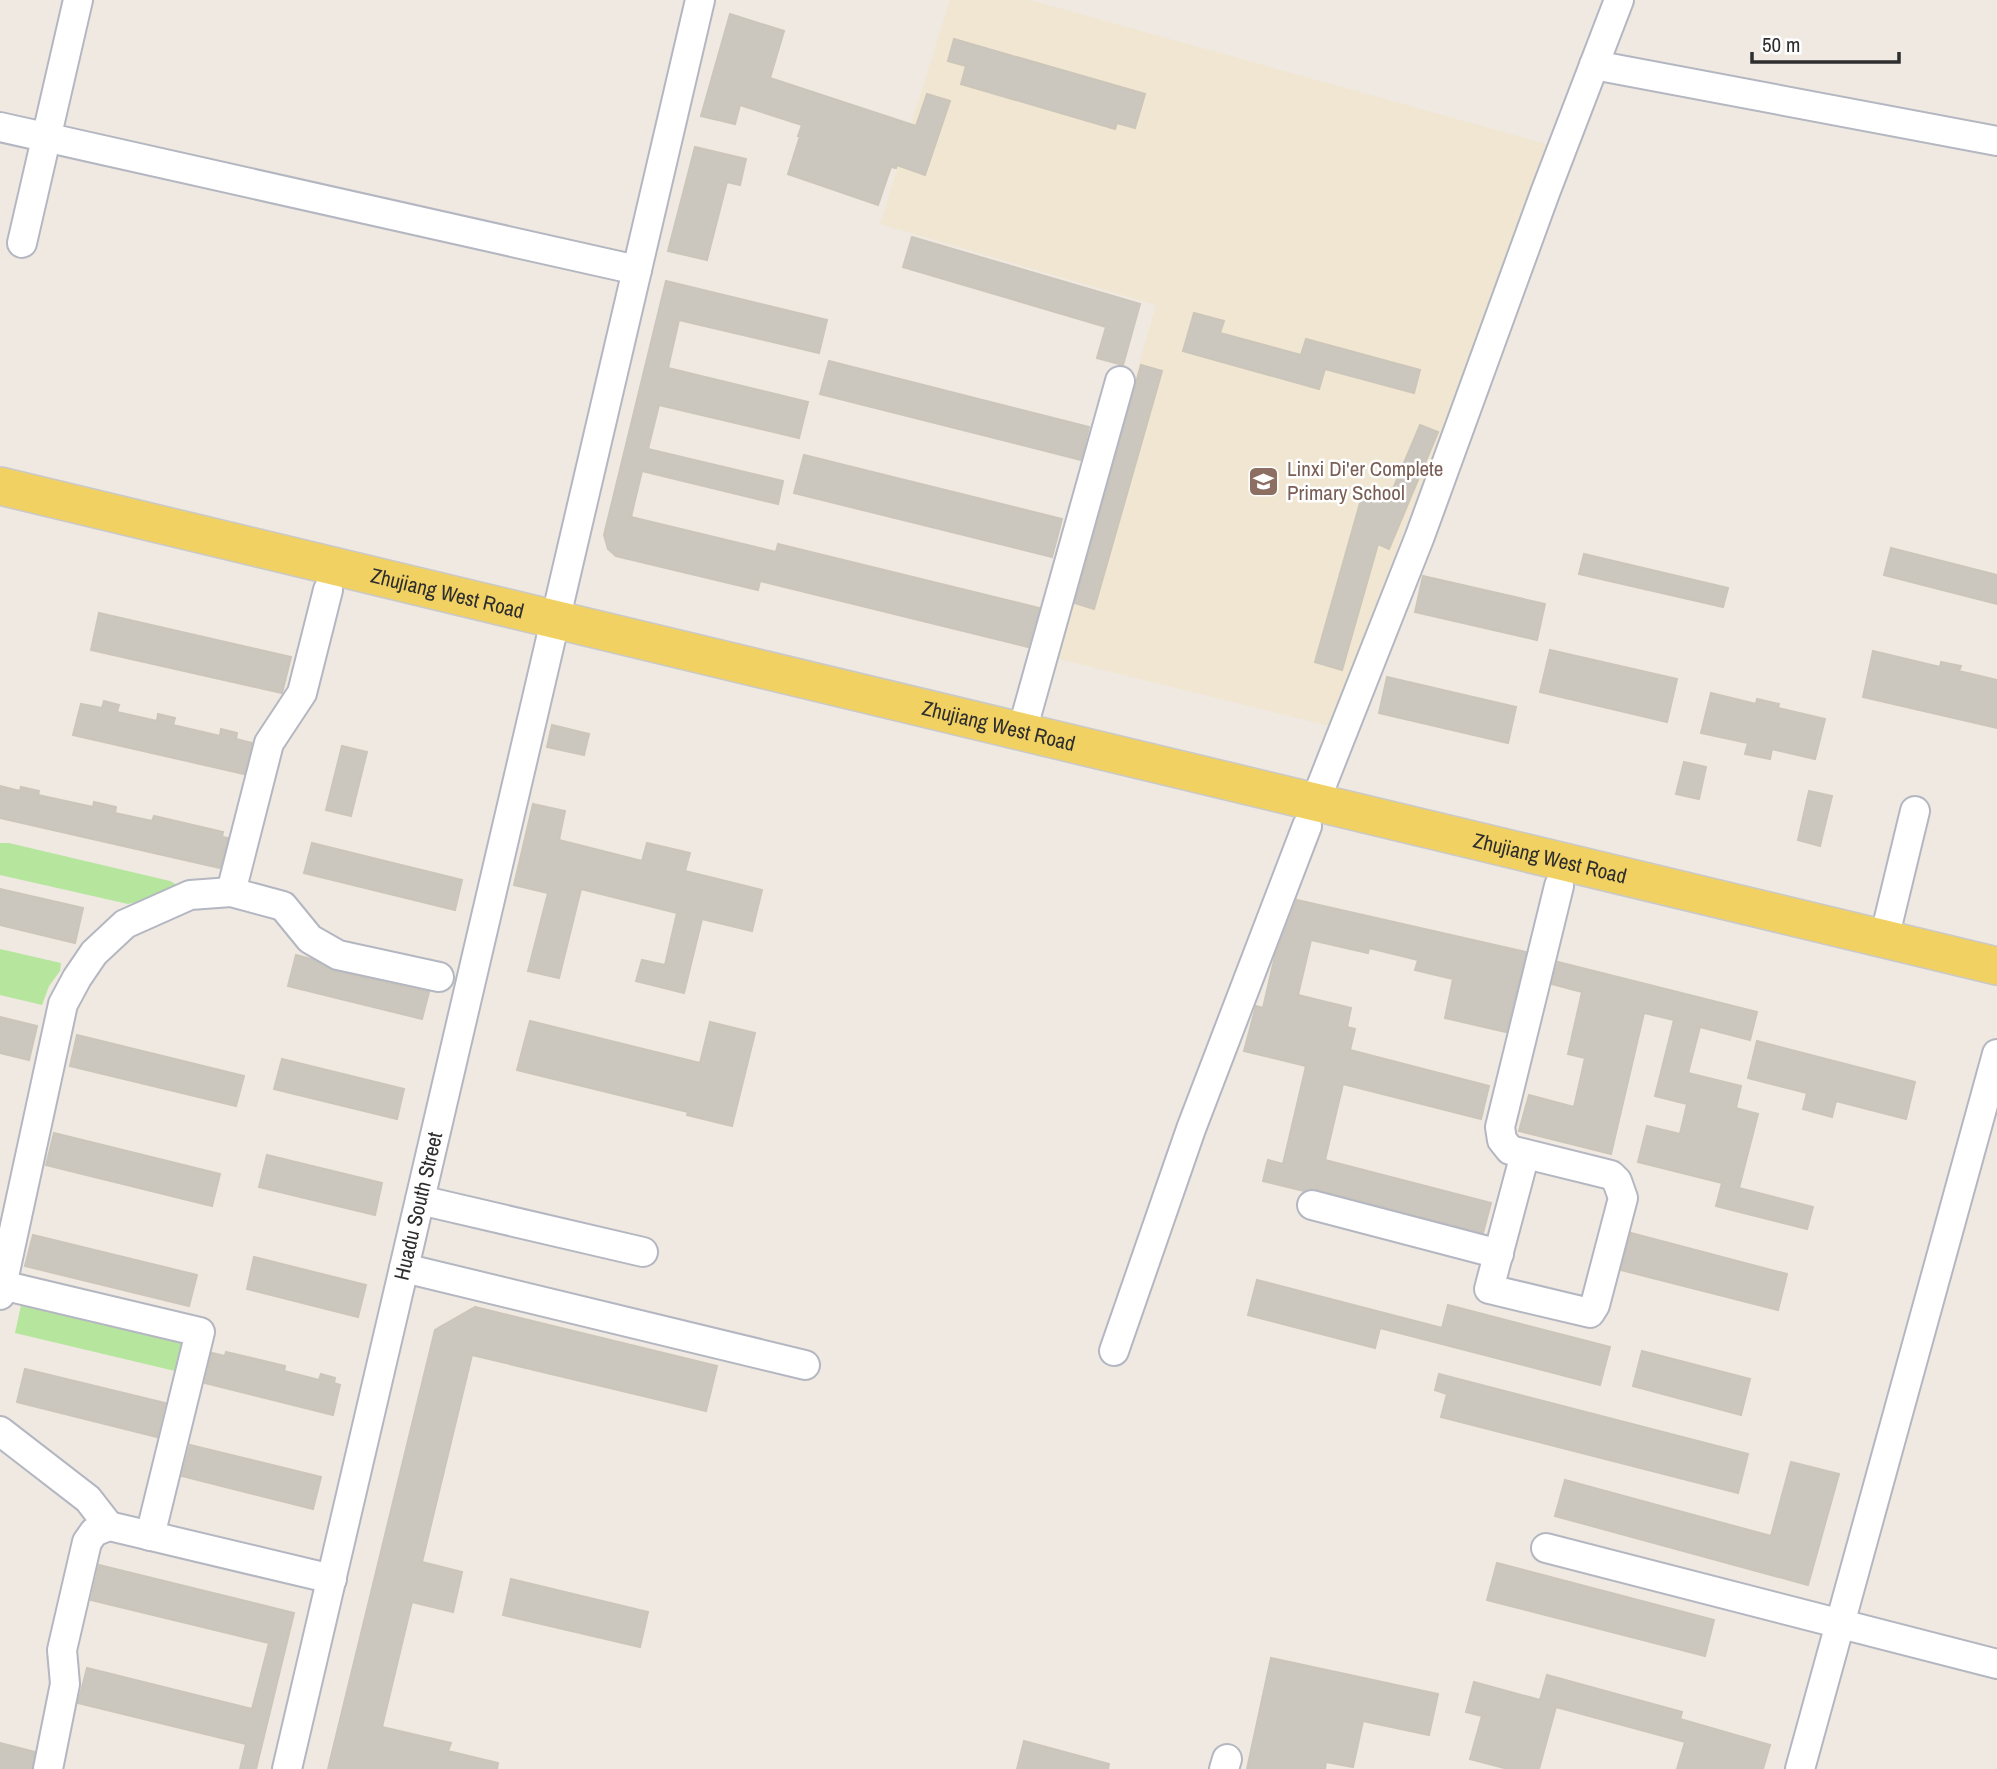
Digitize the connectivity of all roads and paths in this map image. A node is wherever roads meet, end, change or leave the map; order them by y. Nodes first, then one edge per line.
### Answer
1 (78, 0) edge
2 (700, 0) edge
3 (1619, 0) edge
4 (1594, 65) junction
5 (0, 127) edge
6 (46, 138) junction
7 (1997, 141) edge
8 (22, 243) dead end
9 (637, 270) junction
10 (1120, 381) dead end
11 (0, 486) edge
12 (0, 511) edge
13 (328, 590) junction
14 (552, 631) junction
15 (1022, 731) junction
16 (1915, 811) dead end
17 (1311, 814) junction
18 (1559, 886) junction
19 (231, 892) junction
20 (1884, 939) junction
21 (1997, 966) edge
22 (439, 978) dead end
23 (1997, 992) edge
24 (1997, 1054) edge
25 (1525, 1154) junction
26 (420, 1200) junction
27 (1312, 1205) dead end
28 (643, 1252) dead end
29 (1499, 1254) junction
30 (404, 1268) junction
31 (1, 1290) edge
32 (1114, 1351) dead end
33 (805, 1365) dead end
34 (0, 1431) edge
35 (109, 1526) junction
36 (150, 1536) junction
37 (1546, 1548) dead end
38 (331, 1579) junction
39 (1840, 1624) junction
40 (1997, 1664) edge
41 (48, 1769) edge
42 (287, 1769) edge
43 (1800, 1769) edge

1 - 6 street
2 - 9 street, Huadu South Street
3 - 4 street
4 - 7 street
4 - 17 street
5 - 6 street
6 - 8 street
6 - 9 street
9 - 14 street, Huadu South Street
10 - 15 street
11 - 14 main road, Zhujiang West Road
12 - 13 main road, Zhujiang West Road
13 - 14 main road, Zhujiang West Road
13 - 19 street
14 - 15 main road, Zhujiang West Road
14 - 17 main road, Zhujiang West Road
14 - 26 street, Huadu South Street
15 - 17 main road, Zhujiang West Road
16 - 20 street
17 - 18 main road, Zhujiang West Road
17 - 20 main road, Zhujiang West Road
17 - 32 street
18 - 23 main road, Zhujiang West Road
18 - 25 street
19 - 22 street
19 - 31 street
20 - 21 main road, Zhujiang West Road
24 - 39 street
25 - 29 street
25 - 29 street
26 - 28 street
26 - 30 street, Huadu South Street
27 - 29 street
30 - 33 street
30 - 38 street, Huadu South Street
31 - 36 street
34 - 35 street
35 - 36 street
35 - 41 street
36 - 38 street
37 - 39 street
38 - 42 street, Huadu South Street
39 - 40 street
39 - 43 street

